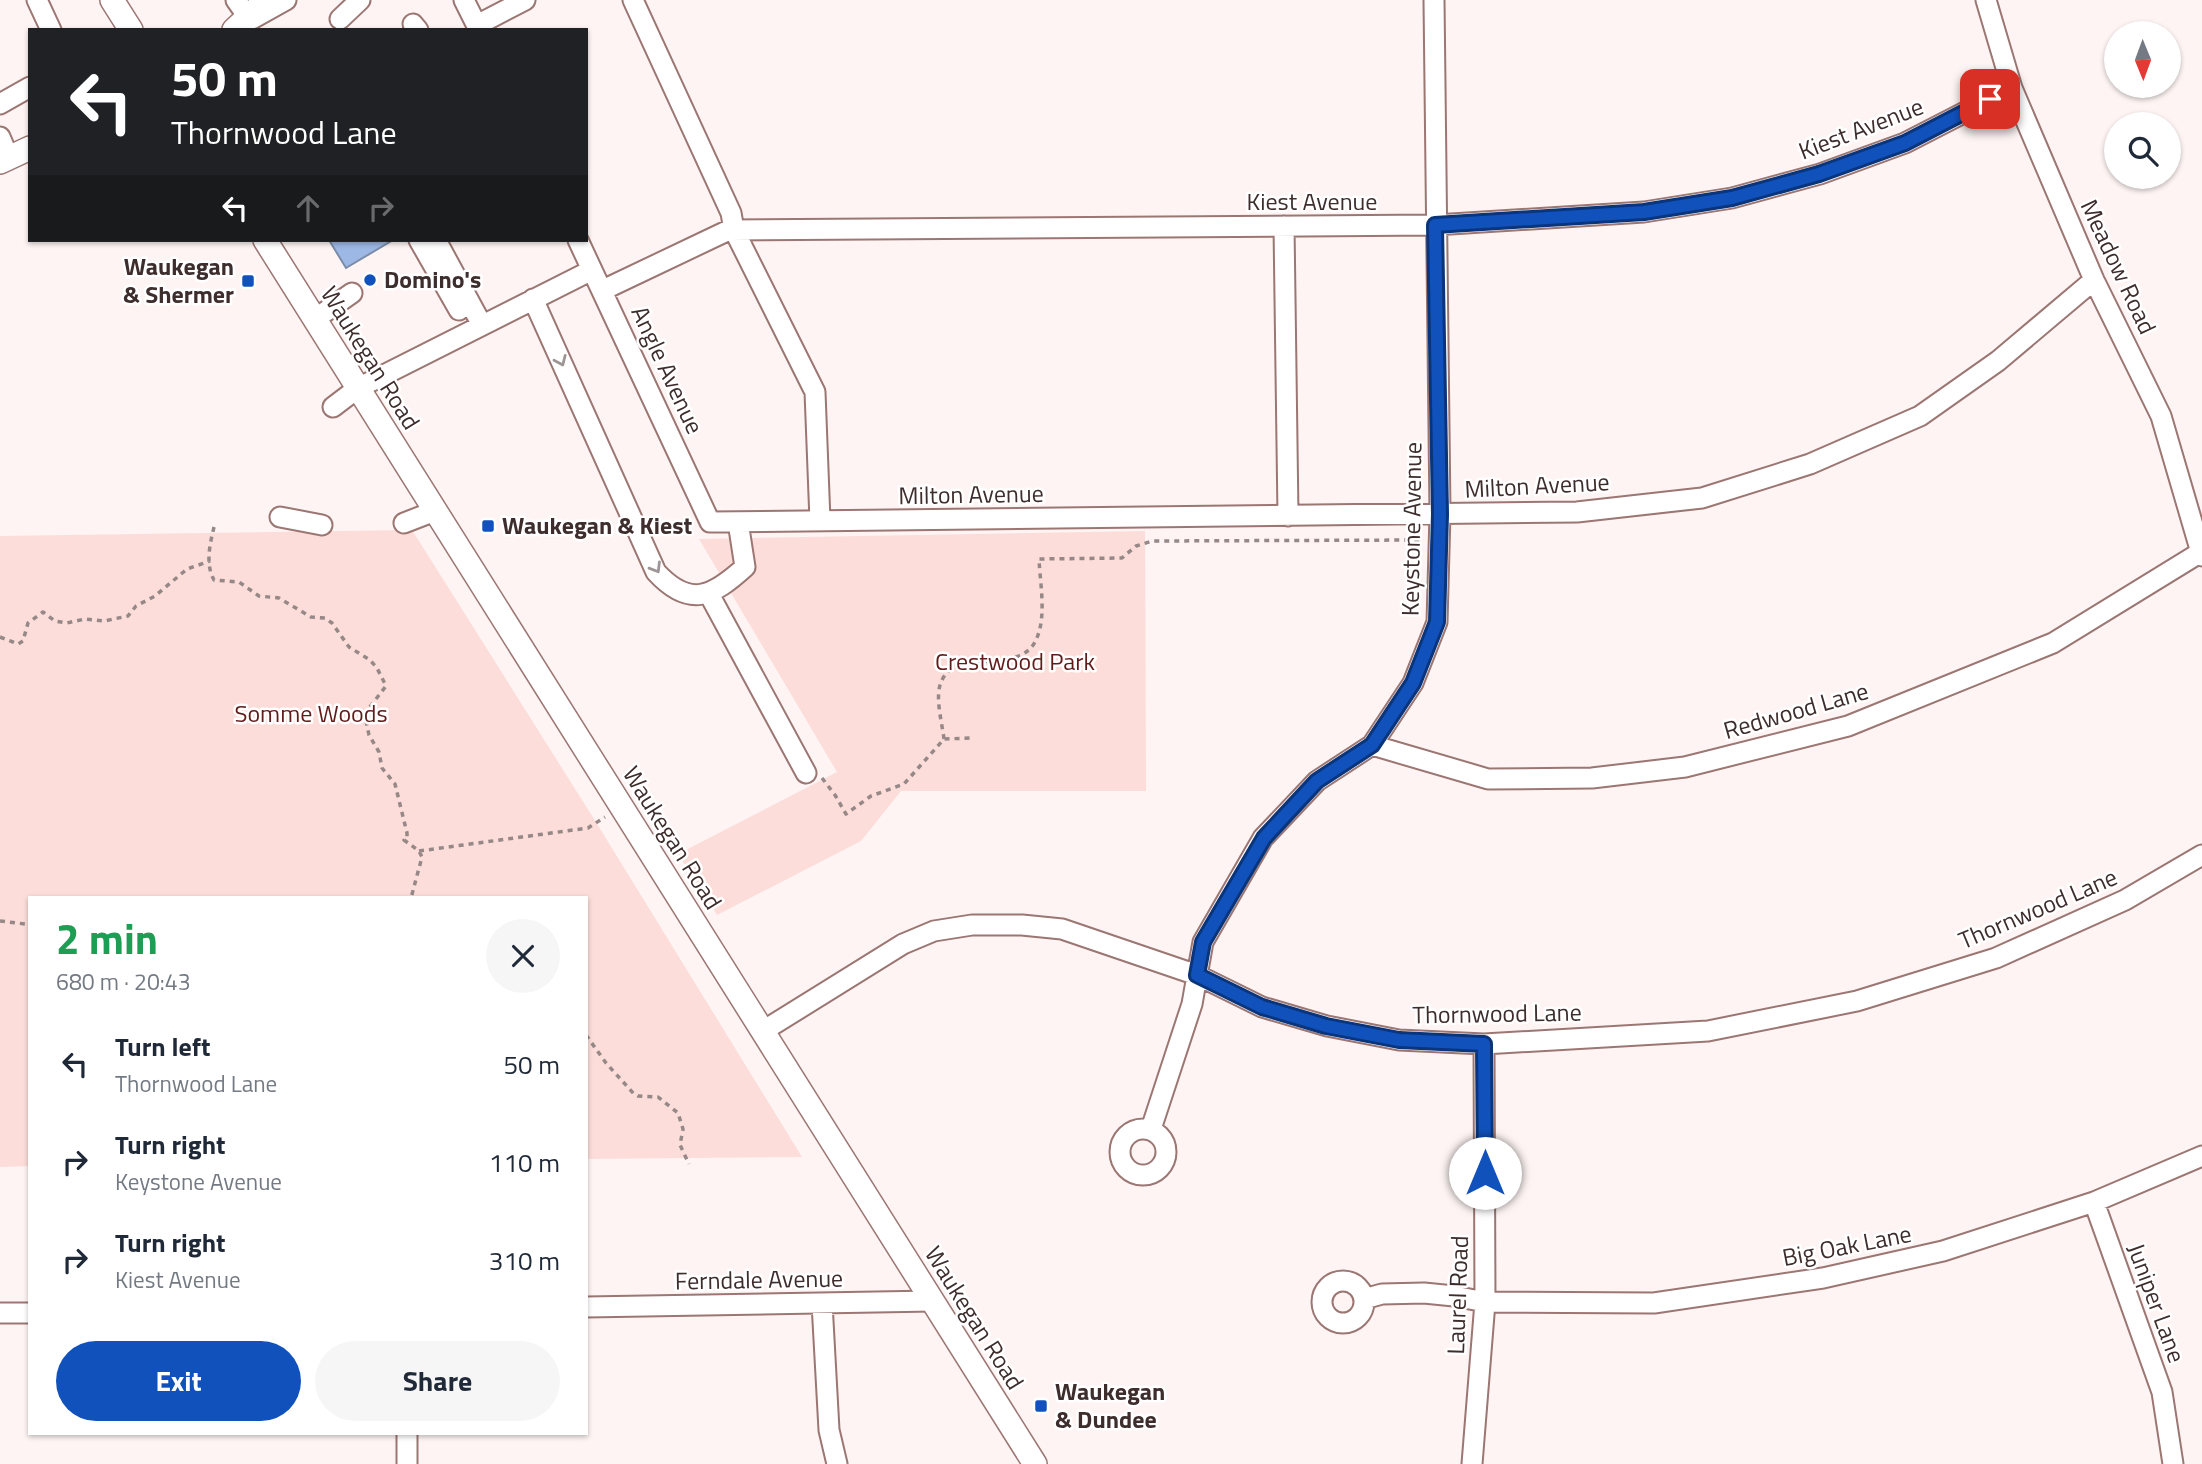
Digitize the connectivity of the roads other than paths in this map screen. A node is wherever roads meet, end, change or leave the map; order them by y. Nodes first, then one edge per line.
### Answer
1 (37, 0) edge
2 (113, 0) edge
3 (266, 0) edge
4 (286, 0) edge
5 (360, 0) edge
6 (464, 0) edge
7 (525, 0) edge
8 (633, 0) edge
9 (1434, 0) edge
10 (1986, 0) edge
11 (341, 10) edge
12 (238, 19) edge
13 (478, 27) edge
14 (50, 28) edge
15 (130, 28) edge
16 (28, 88) edge
17 (2012, 88) junction
18 (0, 104) edge
19 (0, 136) edge
20 (13, 156) edge
21 (1435, 225) junction
22 (1284, 226) junction
23 (734, 230) junction
24 (266, 242) edge
25 (420, 242) edge
26 (437, 242) edge
27 (579, 242) edge
28 (592, 270) junction
29 (2094, 280) junction
30 (603, 290) junction
31 (352, 293) dead end
32 (533, 299) junction
33 (459, 310) dead end
34 (315, 319) junction
35 (482, 325) junction
36 (358, 388) junction
37 (333, 407) dead end
38 (435, 511) junction
39 (1440, 514) junction
40 (1288, 516) junction
41 (280, 517) dead end
42 (820, 521) junction
43 (710, 522) joint
44 (737, 522) junction
45 (404, 523) dead end
46 (322, 525) dead end
47 (2201, 554) edge
48 (709, 594) junction
49 (1372, 745) junction
50 (806, 773) road end
51 (2202, 855) edge
52 (1197, 975) junction
53 (763, 1031) junction
54 (1484, 1044) junction
55 (1151, 1129) dead end
56 (2202, 1156) edge
57 (2094, 1202) junction
58 (1364, 1299) dead end
59 (933, 1301) junction
60 (822, 1303) junction
61 (1485, 1303) junction
62 (588, 1307) edge
63 (0, 1313) edge
64 (28, 1313) edge
65 (407, 1435) edge
66 (407, 1464) edge
67 (837, 1464) edge
68 (1035, 1464) edge
69 (1472, 1464) edge
70 (2173, 1464) edge

1 - 14 street
2 - 15 main road
3 - 12 main road
4 - 12 street
5 - 11 street
6 - 13 street
7 - 13 street
8 - 23 street
9 - 21 street, Keystone Avenue
10 - 17 street, Meadow Road
16 - 18 street
17 - 21 street, Kiest Avenue
17 - 29 street, Meadow Road
19 - 20 street
21 - 22 street, Kiest Avenue
21 - 39 street, Keystone Avenue
22 - 23 street, Kiest Avenue
22 - 40 street
23 - 30 street, Kiest Avenue
23 - 42 street
24 - 34 main road, Waukegan Road
25 - 33 street
26 - 35 street
27 - 28 street, Angle Avenue
28 - 30 street, Angle Avenue
28 - 32 street
29 - 39 street, Milton Avenue
29 - 47 street, Meadow Road
30 - 43 street, Angle Avenue
31 - 34 street
32 - 35 street
32 -> 48 street
34 - 36 main road, Waukegan Road
35 - 36 street
36 - 37 street
36 - 38 main road, Waukegan Road
38 - 45 street
38 - 53 main road, Waukegan Road
39 - 40 street, Milton Avenue
39 - 49 street, Keystone Avenue
40 - 42 street, Milton Avenue
41 - 46 street
42 - 44 street, Milton Avenue
43 - 44 street, Milton Avenue
44 - 48 street
47 - 49 street, Redwood Lane
48 - 50 street
49 - 52 street, Keystone Avenue
51 - 54 street, Thornwood Lane
52 - 53 street, Thornwood Lane
52 - 54 street, Thornwood Lane
52 - 55 street, Keystone Avenue
53 - 59 main road, Waukegan Road
54 - 61 street, Laurel Road
56 - 57 street, Big Oak Lane
57 - 61 street, Big Oak Lane
57 - 70 street, Juniper Lane
58 - 61 street, Big Oak Lane
59 - 60 street, Ferndale Avenue
59 - 68 main road, Waukegan Road
60 - 62 street, Ferndale Avenue
60 - 67 street
61 - 69 street, Laurel Road
63 - 64 street
65 - 66 street

